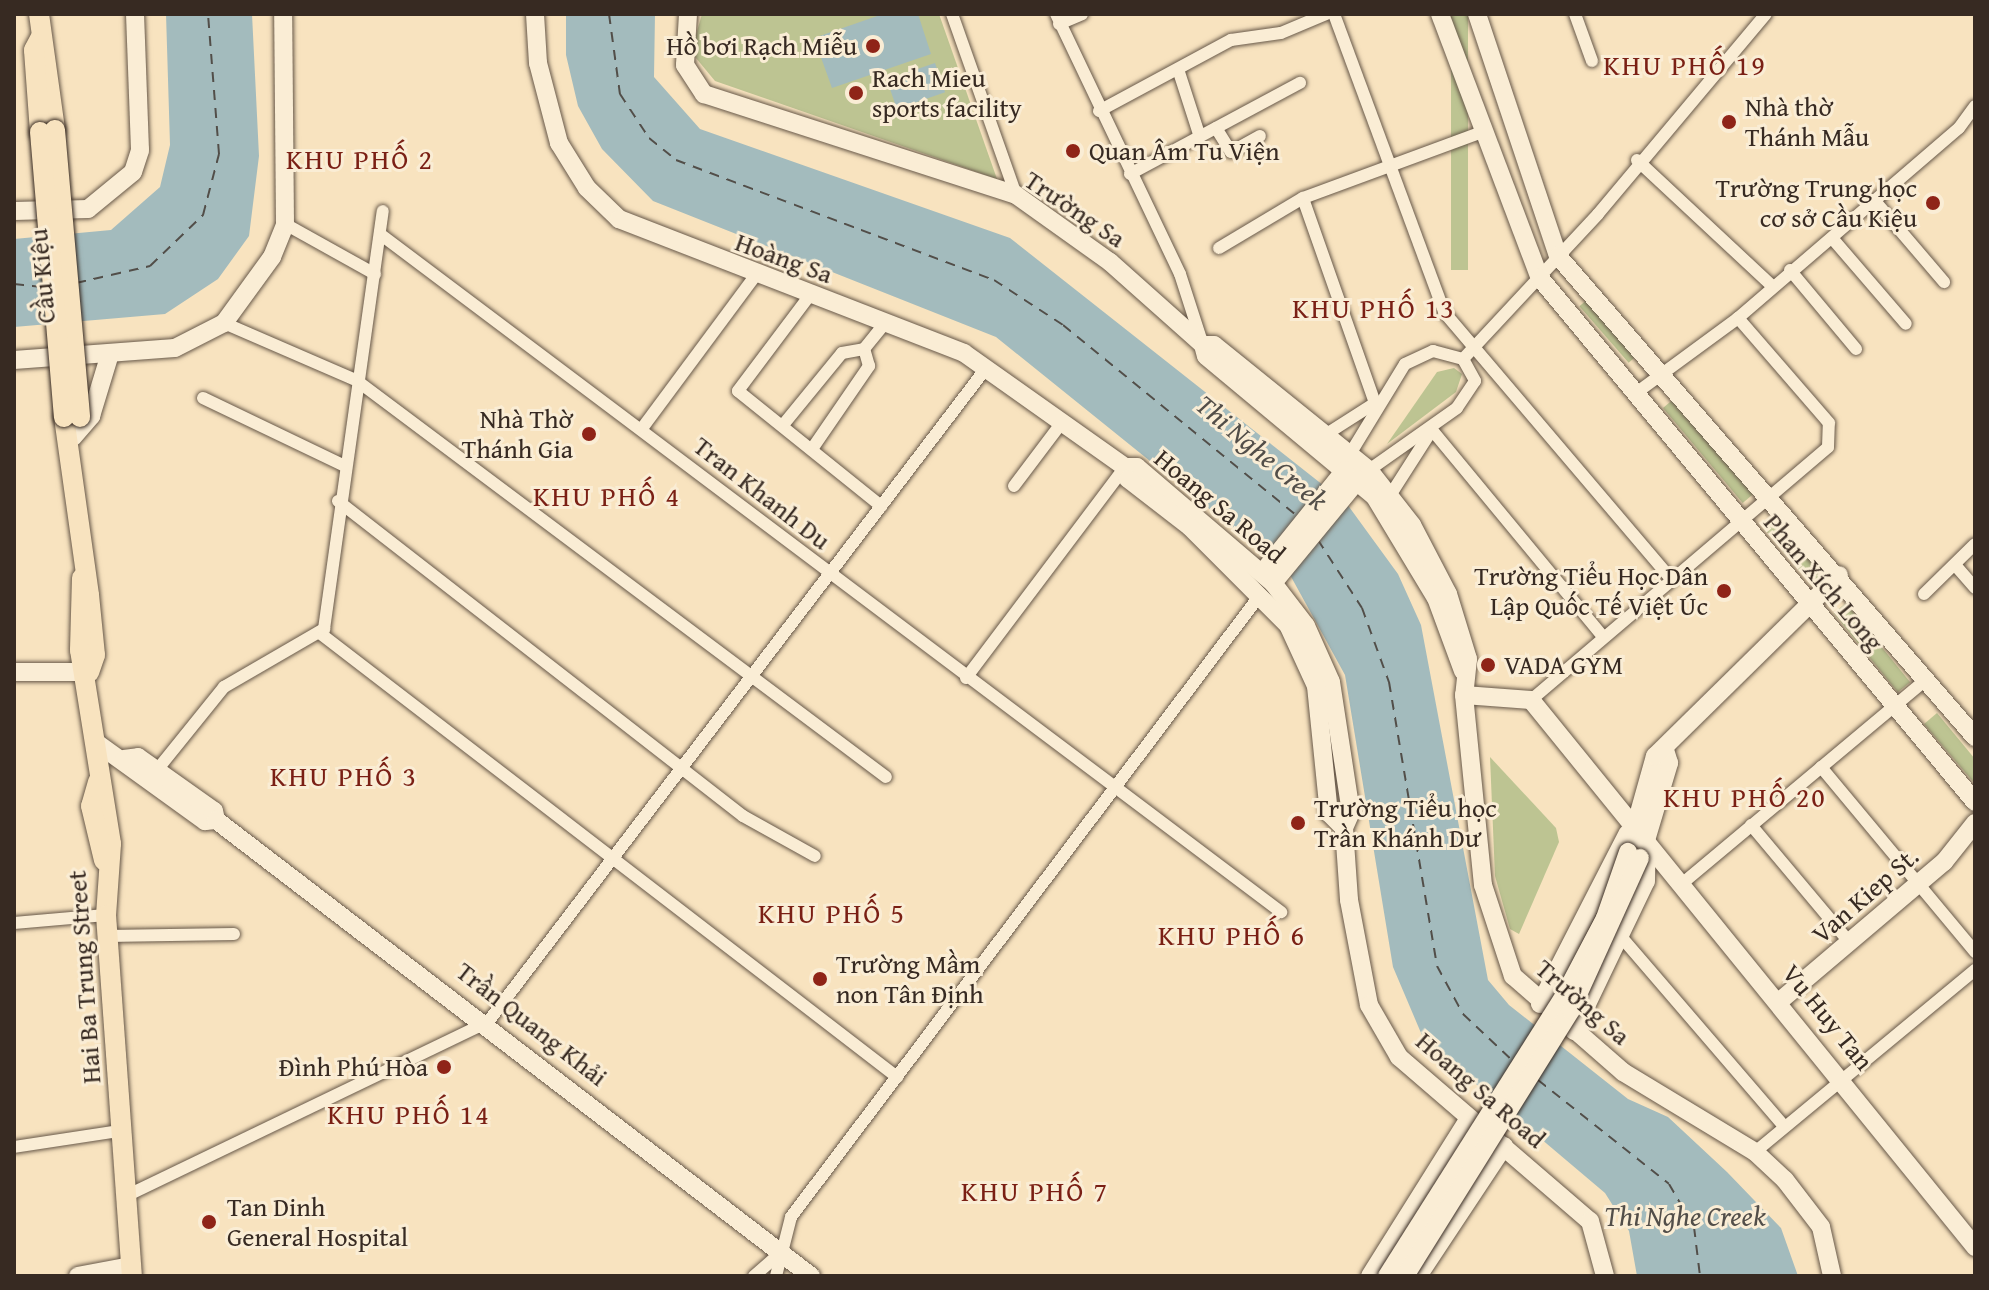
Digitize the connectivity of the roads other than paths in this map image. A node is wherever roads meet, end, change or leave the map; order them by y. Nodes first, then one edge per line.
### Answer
1 (39, 14) edge
2 (135, 14) edge
3 (283, 14) edge
4 (535, 14) edge
5 (688, 14) edge
6 (952, 14) edge
7 (1082, 14) edge
8 (1326, 14) edge
9 (1334, 14) edge
10 (1440, 14) edge
11 (1477, 14) edge
12 (1575, 14) edge
13 (1766, 14) edge
14 (1058, 19) edge
15 (1592, 61) dead end
16 (1178, 69) junction
17 (1300, 83) dead end
18 (1975, 106) edge
19 (1099, 111) junction
20 (1216, 128) junction
21 (1482, 132) junction
22 (1260, 136) dead end
23 (1200, 137) junction
24 (1637, 160) junction
25 (1386, 166) junction
26 (1130, 174) junction
27 (1016, 195) junction
28 (1303, 198) junction
29 (1874, 200) junction
30 (14, 211) edge
31 (383, 211) dead end
32 (285, 224) junction
33 (380, 234) junction
34 (1832, 238) junction
35 (1219, 248) dead end
36 (1558, 256) junction
37 (1790, 270) junction
38 (375, 274) junction
39 (756, 275) junction
40 (1540, 278) junction
41 (1944, 282) dead end
42 (1772, 286) junction
43 (810, 295) junction
44 (1738, 318) junction
45 (224, 323) junction
46 (885, 323) junction
47 (1906, 324) dead end
48 (1203, 345) junction
49 (864, 349) junction
50 (1856, 349) dead end
51 (1467, 354) junction
52 (109, 357) junction
53 (14, 360) edge
54 (987, 367) junction
55 (1662, 373) junction
56 (356, 380) junction
57 (1636, 393) junction
58 (203, 398) dead end
59 (1375, 403) junction
60 (1063, 421) junction
61 (783, 425) junction
62 (643, 427) junction
63 (1432, 430) junction
64 (1325, 435) junction
65 (72, 438) junction
66 (812, 449) junction
67 (345, 466) junction
68 (1125, 467) junction
69 (1355, 468) junction
70 (1014, 486) dead end
71 (1391, 494) junction
72 (1769, 495) junction
73 (338, 501) junction
74 (881, 506) junction
75 (1740, 521) junction
76 (1975, 544) edge
77 (1956, 566) junction
78 (1839, 575) junction
79 (832, 576) junction
80 (1671, 579) junction
81 (1265, 584) junction
82 (1975, 588) edge
83 (1924, 594) dead end
84 (1806, 603) junction
85 (321, 634) junction
86 (1603, 637) junction
87 (1463, 671) junction
88 (14, 672) edge
89 (89, 672) junction
90 (755, 678) junction
91 (966, 678) junction
92 (1927, 679) junction
93 (1464, 695) junction
94 (1531, 700) junction
95 (1895, 706) junction
96 (1975, 737) edge
97 (94, 741) junction
98 (1665, 750) junction
99 (124, 759) junction
100 (1821, 767) junction
101 (685, 769) junction
102 (157, 770) junction
103 (886, 777) dead end
104 (1114, 790) junction
105 (1975, 802) edge
106 (216, 820) junction
107 (1975, 823) edge
108 (1634, 824) junction
109 (1751, 825) junction
110 (1647, 839) junction
111 (1634, 855) junction
112 (815, 856) dead end
113 (612, 864) junction
114 (1919, 881) junction
115 (1684, 882) junction
116 (1281, 912) dead end
117 (14, 923) edge
118 (106, 925) junction
119 (234, 934) dead end
120 (1623, 939) junction
121 (1850, 943) junction
122 (1975, 952) edge
123 (1975, 970) edge
124 (1781, 1000) junction
125 (1540, 1004) junction
126 (488, 1022) junction
127 (1574, 1031) junction
128 (897, 1077) junction
129 (1842, 1077) junction
130 (1469, 1118) junction
131 (1784, 1126) junction
132 (119, 1131) junction
133 (1504, 1146) junction
134 (14, 1147) edge
135 (1755, 1152) junction
136 (126, 1196) junction
137 (1975, 1247) edge
138 (779, 1254) junction
139 (131, 1271) edge
140 (78, 1276) edge
141 (754, 1276) edge
142 (776, 1276) edge
143 (811, 1276) edge
144 (1370, 1276) edge
145 (1387, 1276) edge
146 (1405, 1276) edge
147 (1418, 1276) edge
148 (1605, 1276) edge
149 (1832, 1276) edge

1 - 65 main road, Cầu Kiệu, bridge
2 - 30 street
3 - 32 street
4 - 39 street, Hoàng Sa
5 - 27 street, Trường Sa
6 - 27 street
7 - 14 street
8 - 16 street
9 - 25 street
10 - 21 street, Phan Xích Long
11 - 36 street, Phan Xích Long
12 - 15 street
13 - 24 street
14 - 19 street
16 - 19 street
16 - 23 street
17 - 20 street
18 - 29 street
19 - 26 street
20 - 22 street
20 - 23 street
21 - 25 street
21 - 40 street, Phan Xích Long
23 - 26 street
24 - 36 street
24 - 42 street
25 - 28 street
25 - 51 street
26 - 48 street
27 - 48 street, Trường Sa
28 - 35 street
28 - 59 street
29 - 34 street
29 - 41 street
31 - 33 street
32 - 38 street
32 - 45 street
33 - 38 street
33 - 62 street, Tran Khanh Du
34 - 37 street
34 - 47 street
36 - 40 street
36 - 55 street, Phan Xích Long
37 - 42 street
37 - 50 street
38 - 56 street
39 - 43 street, Hoàng Sa
39 - 62 street
40 - 51 street
40 - 57 street, Phan Xích Long
42 - 44 street
43 - 46 street, Hoàng Sa
43 - 61 street
44 - 55 street
44 - 72 street
45 - 52 street
45 - 56 street
46 - 49 street
46 - 54 street, Hoàng Sa
48 - 64 street, Trường Sa
48 - 69 street, Trường Sa
49 - 61 street
49 - 66 street
51 - 59 street
51 - 63 street
51 - 80 street
52 - 53 street
52 - 65 street
54 - 60 street, Hoàng Sa
54 - 74 street
55 - 57 street
55 - 72 street, Phan Xích Long
56 - 67 street
56 - 90 street
57 - 75 street, Phan Xích Long
58 - 67 street
59 - 64 street
59 - 69 street
60 - 68 street, Hoàng Sa
60 - 70 street
61 - 66 street
62 - 79 street, Tran Khanh Du
63 - 69 street
63 - 71 street
63 - 86 street
64 - 69 street, Trường Sa
65 - 89 main road, Hai Ba Trung Street
66 - 74 street
67 - 73 street
68 - 81 street, Hoang Sa Road
68 - 91 street
69 - 71 street, Trường Sa
69 - 81 street
69 - 87 street, Trường Sa
71 - 87 street, Trường Sa
72 - 75 street
72 - 78 street, Phan Xích Long
73 - 85 street
73 - 101 street
74 - 79 street
75 - 80 street
75 - 84 street, Phan Xích Long
76 - 77 street
77 - 82 street
77 - 83 street
78 - 84 street
78 - 92 street, Phan Xích Long
79 - 90 street
79 - 91 street, Tran Khanh Du
80 - 86 street
81 - 104 street
81 - 130 street, Hoang Sa Road
84 - 95 street, Phan Xích Long
84 - 98 street
85 - 102 street
85 - 113 street
86 - 94 street
87 - 93 street, Trường Sa
88 - 89 street
89 - 97 main road, Hai Ba Trung Street
90 - 101 street
90 - 103 street
91 - 104 street, Tran Khanh Du
92 - 95 street
92 - 96 street, Phan Xích Long
93 - 94 street
93 - 125 street, Trường Sa
94 - 108 street, Vu Huy Tan
95 - 100 street
95 - 105 street, Phan Xích Long
97 - 99 street, Trần Quang Khải
97 - 118 main road, Hai Ba Trung Street
98 - 108 street
98 - 110 street
99 - 102 street, Trần Quang Khải
99 - 106 street, Trần Quang Khải
100 - 109 street
100 - 114 street
101 - 112 street
101 - 113 street
102 - 106 street, Trần Quang Khải
104 - 116 street, Tran Khanh Du
104 - 128 street
106 - 126 street, Trần Quang Khải
107 - 114 street, Van Kiep St.
108 - 110 street, Vu Huy Tan
108 - 111 street
108 - 125 street
109 - 115 street
109 - 121 street
110 - 111 street
110 - 115 street, Vu Huy Tan
110 - 120 street
111 - 145 street, bridge
111 - 146 street, bridge
113 - 126 street
113 - 128 street
114 - 121 street, Van Kiep St.
114 - 122 street
115 - 124 street, Vu Huy Tan
117 - 118 street
118 - 119 street
118 - 132 main road, Hai Ba Trung Street
120 - 127 street
120 - 131 street
121 - 124 street, Van Kiep St.
123 - 129 street
124 - 129 street, Vu Huy Tan
125 - 127 street, Trường Sa
126 - 136 street
126 - 138 street, Trần Quang Khải
127 - 135 street, Trường Sa
128 - 138 street
129 - 131 street
129 - 137 street, Vu Huy Tan
130 - 133 street, Hoang Sa Road
130 - 144 street
131 - 135 street
132 - 134 street
132 - 136 main road, Hai Ba Trung Street
133 - 147 street
133 - 148 street, Hoang Sa Road
135 - 149 street, Trường Sa
136 - 139 main road, Hai Ba Trung Street
138 - 141 street
138 - 142 street
138 - 143 street, Trần Quang Khải
139 - 140 street

